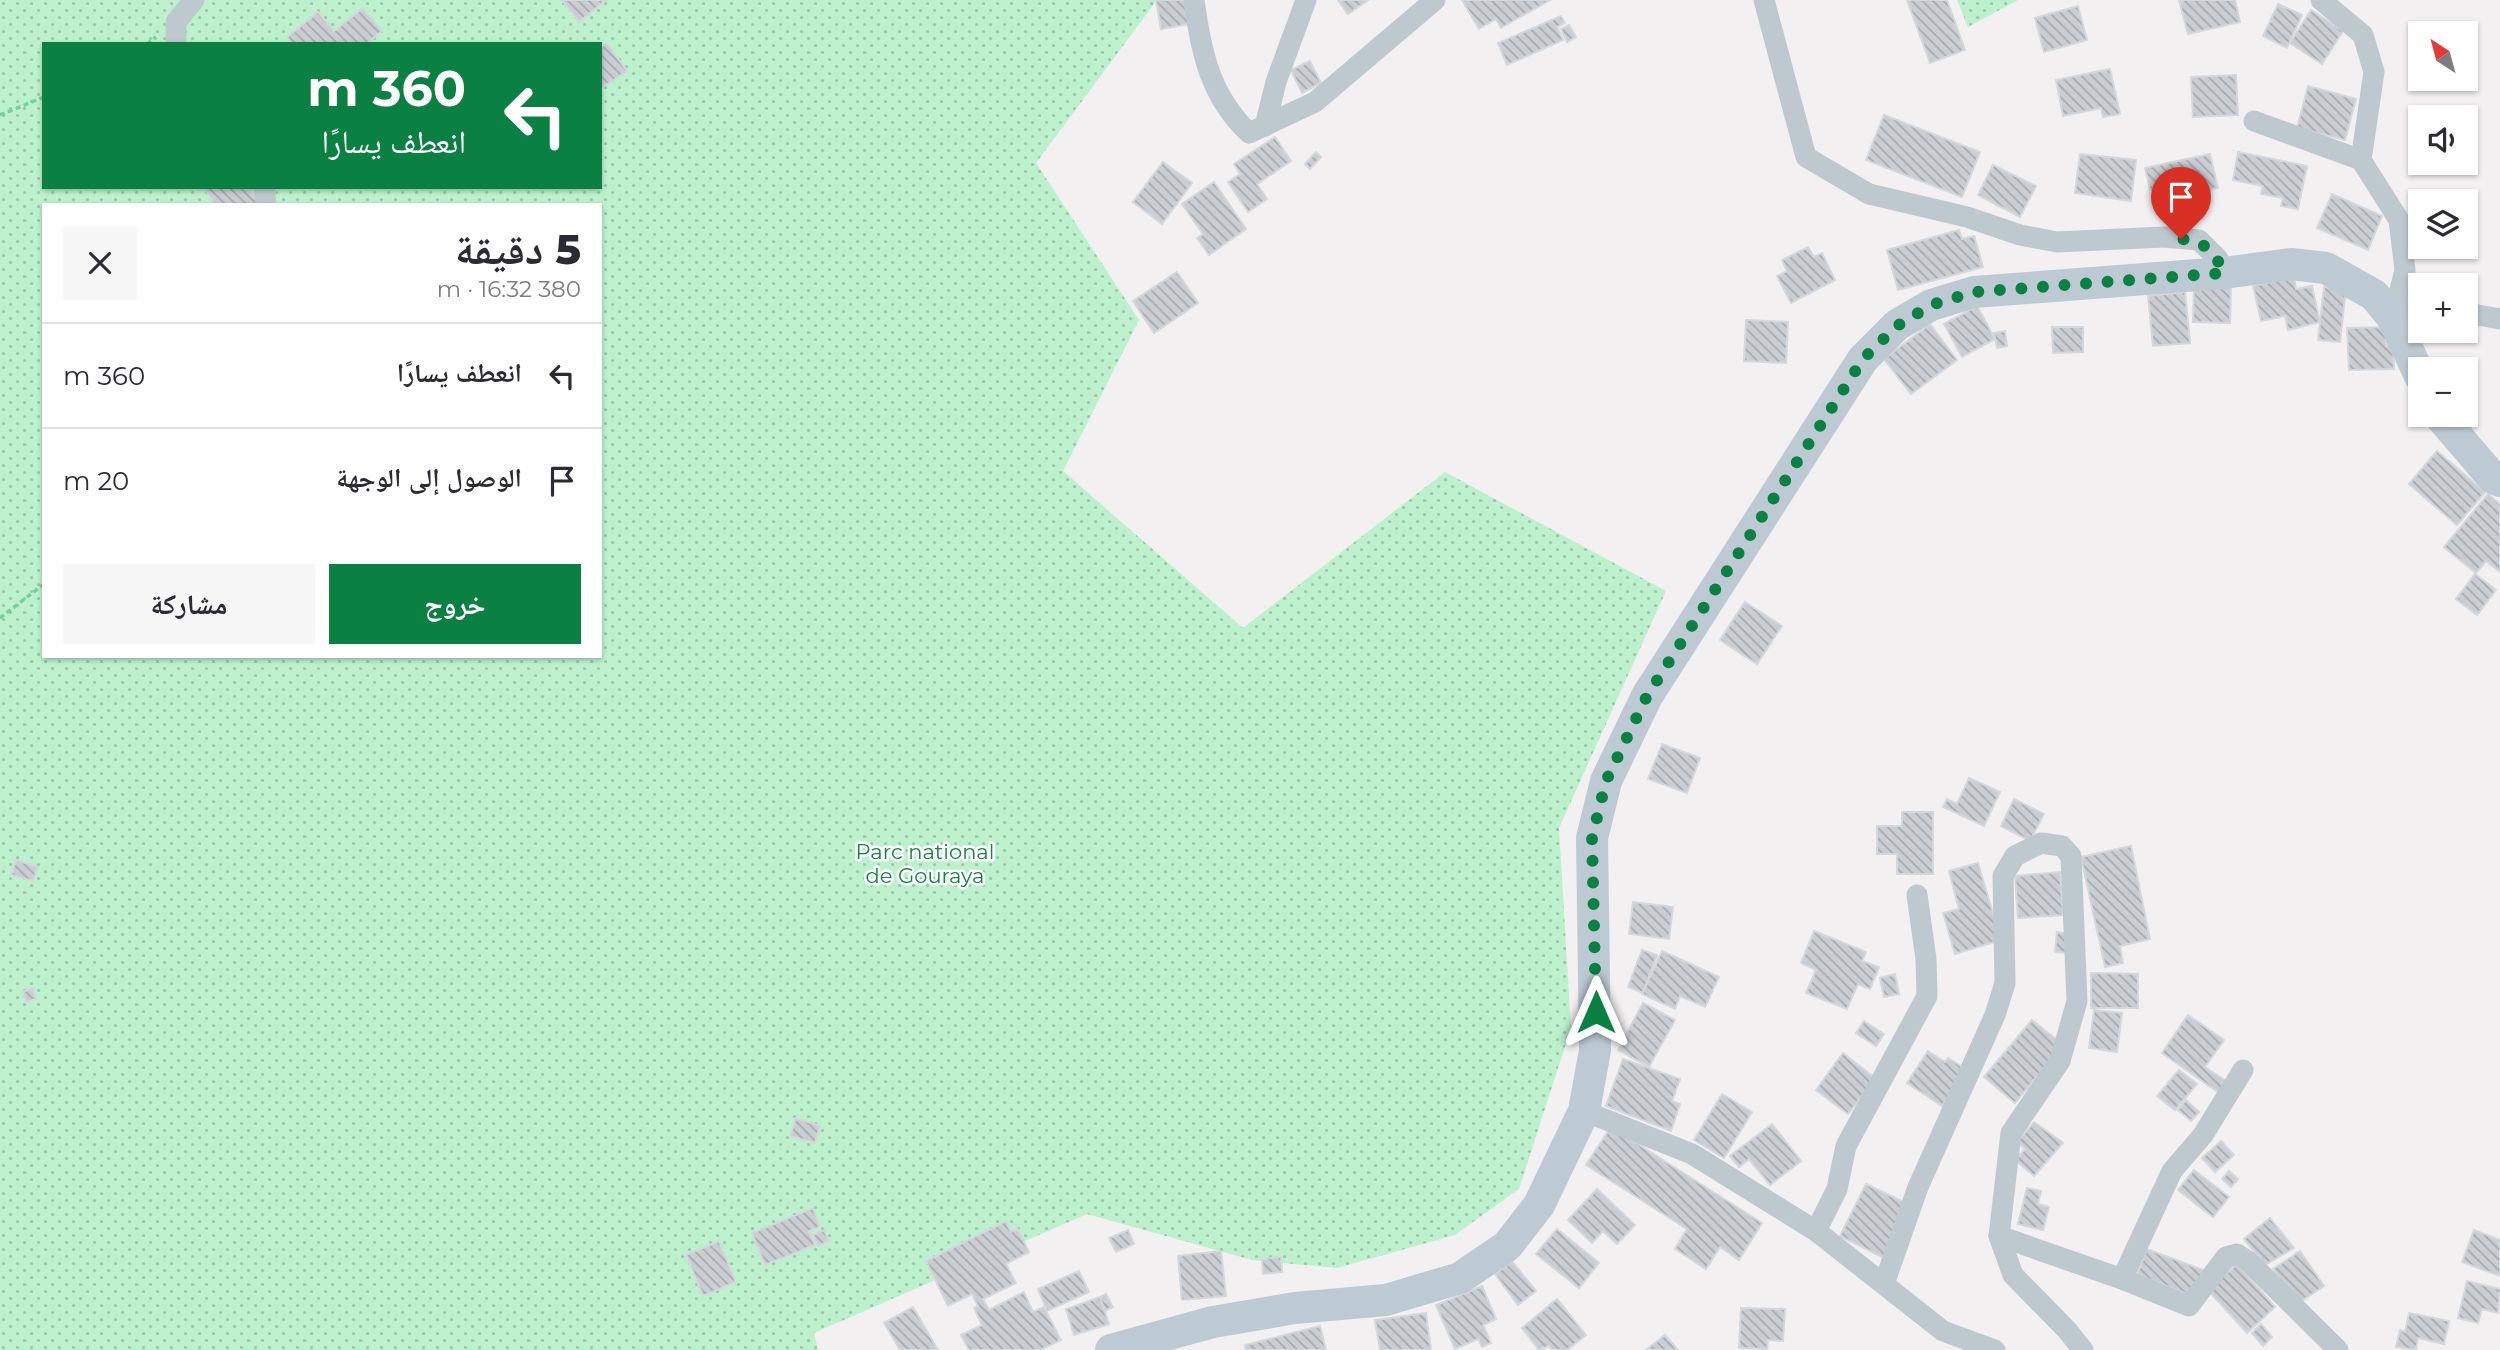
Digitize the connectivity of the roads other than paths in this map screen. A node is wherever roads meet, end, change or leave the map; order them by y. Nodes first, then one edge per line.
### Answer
1 (194, 0) edge
2 (1194, 0) edge
3 (1306, 0) edge
4 (1435, 0) edge
5 (1764, 0) edge
6 (2321, 0) edge
7 (176, 42) edge
8 (2254, 121) dead end
9 (1265, 126) junction
10 (2361, 160) junction
11 (2224, 273) junction
12 (2404, 307) edge
13 (2478, 315) edge
14 (2500, 319) edge
15 (2416, 357) edge
16 (2448, 427) edge
17 (2500, 481) edge
18 (1917, 895) dead end
19 (2244, 1070) dead end
20 (1584, 1108) junction
21 (1816, 1231) junction
22 (1999, 1236) junction
23 (2122, 1279) junction
24 (1884, 1284) junction
25 (1111, 1350) edge
26 (1995, 1350) edge
27 (2083, 1350) edge
28 (2337, 1350) edge

1 - 7 street
2 - 9 street
3 - 9 street
4 - 9 street
5 - 11 street
6 - 10 street
8 - 10 street
10 - 12 street
11 - 12 main road
11 - 20 main road
12 - 15 main road
13 - 14 street
16 - 17 main road
18 - 21 street
19 - 23 street
20 - 21 street
20 - 25 main road
21 - 24 street
22 - 23 street
22 - 24 street
22 - 27 street
23 - 28 street
24 - 26 street

